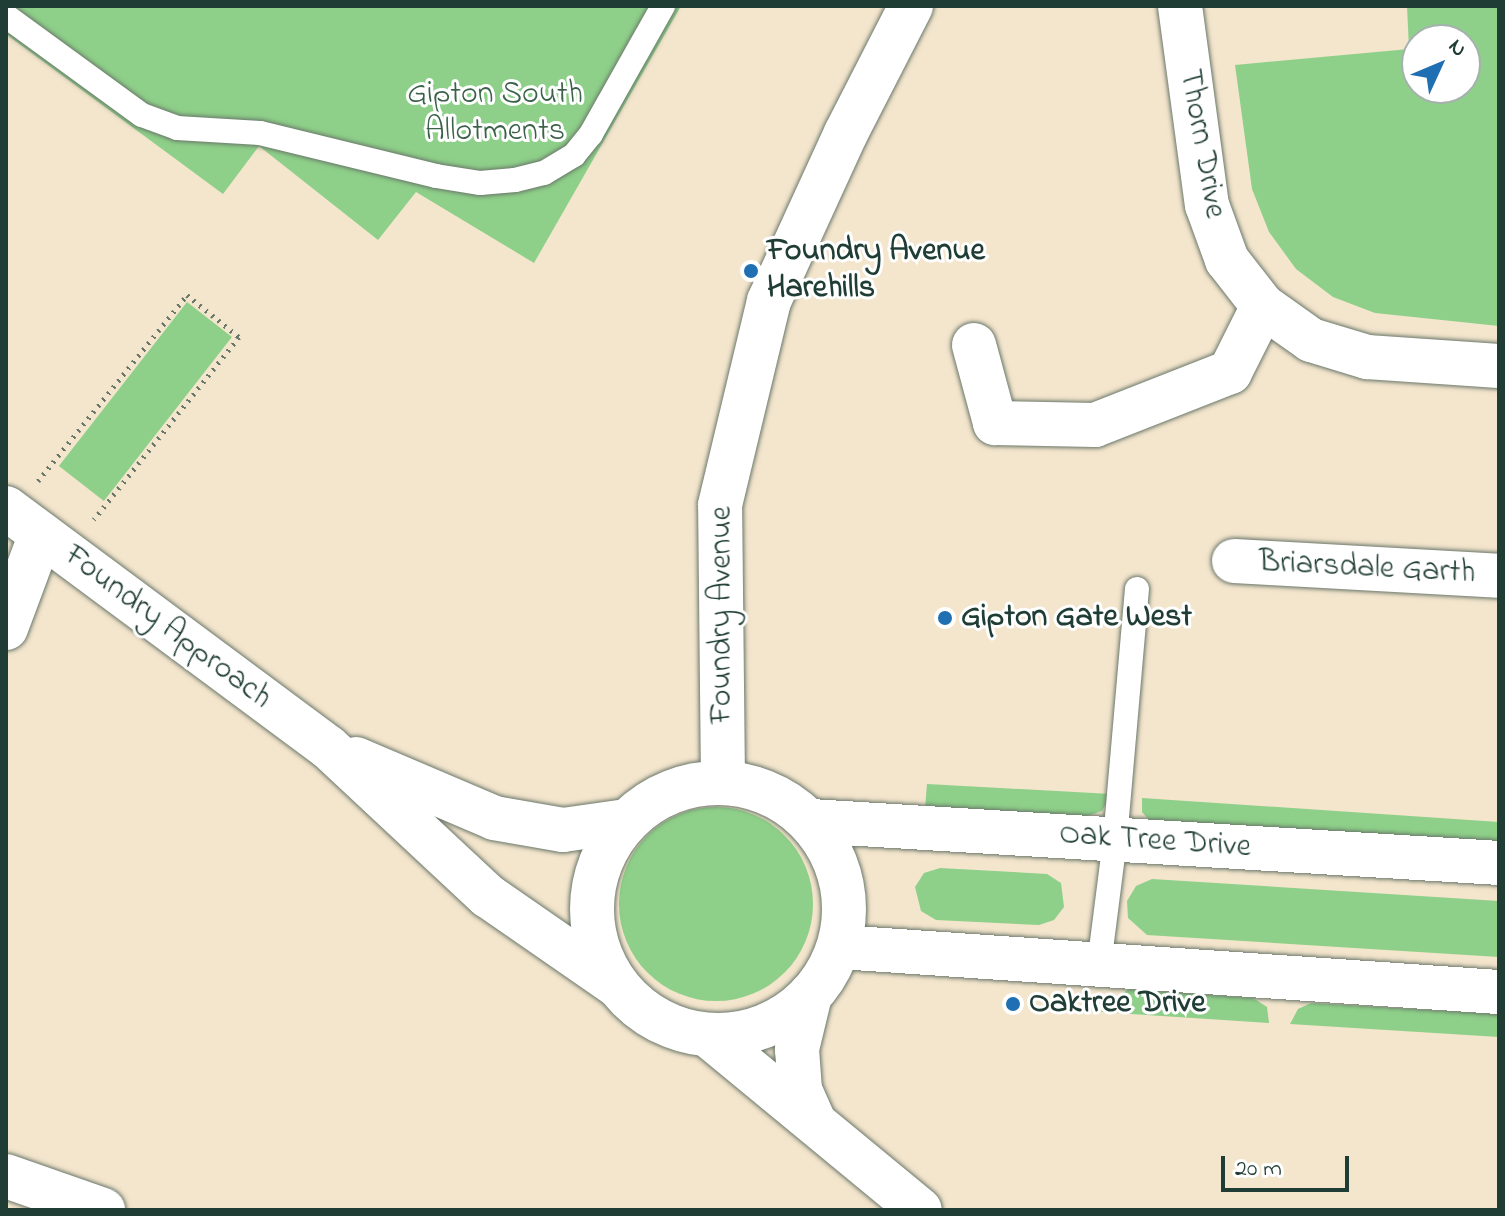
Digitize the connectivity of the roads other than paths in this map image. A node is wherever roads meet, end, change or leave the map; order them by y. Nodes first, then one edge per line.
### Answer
1 (663, 6) edge
2 (911, 6) edge
3 (1180, 6) edge
4 (6, 16) edge
5 (1263, 306) junction
6 (974, 345) dead end
7 (1499, 366) edge
8 (32, 527) edge
9 (1234, 561) dead end
10 (1499, 576) edge
11 (1137, 589) dead end
12 (6, 628) edge
13 (328, 747) junction
14 (723, 782) junction
15 (626, 821) junction
16 (811, 821) junction
17 (1115, 840) junction
18 (1499, 863) edge
19 (840, 947) junction
20 (1099, 965) junction
21 (616, 984) junction
22 (1499, 992) edge
23 (810, 995) junction
24 (709, 1036) junction
25 (815, 1123) junction
26 (6, 1176) edge
27 (103, 1210) edge
28 (920, 1210) edge

1 - 4 lane
2 - 14 street, Foundry Avenue
3 - 5 street, Thorn Drive
5 - 6 street
5 - 7 street, Thorn Drive
8 - 12 street
8 - 13 street, Foundry Approach
9 - 10 street, Briarsdale Garth
11 - 17 lane
13 - 15 street, Foundry Approach
13 - 21 street, Foundry Approach
14 - 15 street, Foundry Approach
14 - 16 street, Foundry Approach
15 - 21 street, Foundry Approach
16 - 17 street, Oak Tree Drive
16 - 19 street, Foundry Approach
17 - 18 street, Oak Tree Drive
17 - 20 lane
19 - 20 street
19 - 23 street, Foundry Approach
20 - 22 street
21 - 24 street, Foundry Approach
23 - 24 street, Foundry Approach
23 - 25 street
24 - 25 street
25 - 28 street
26 - 27 street

